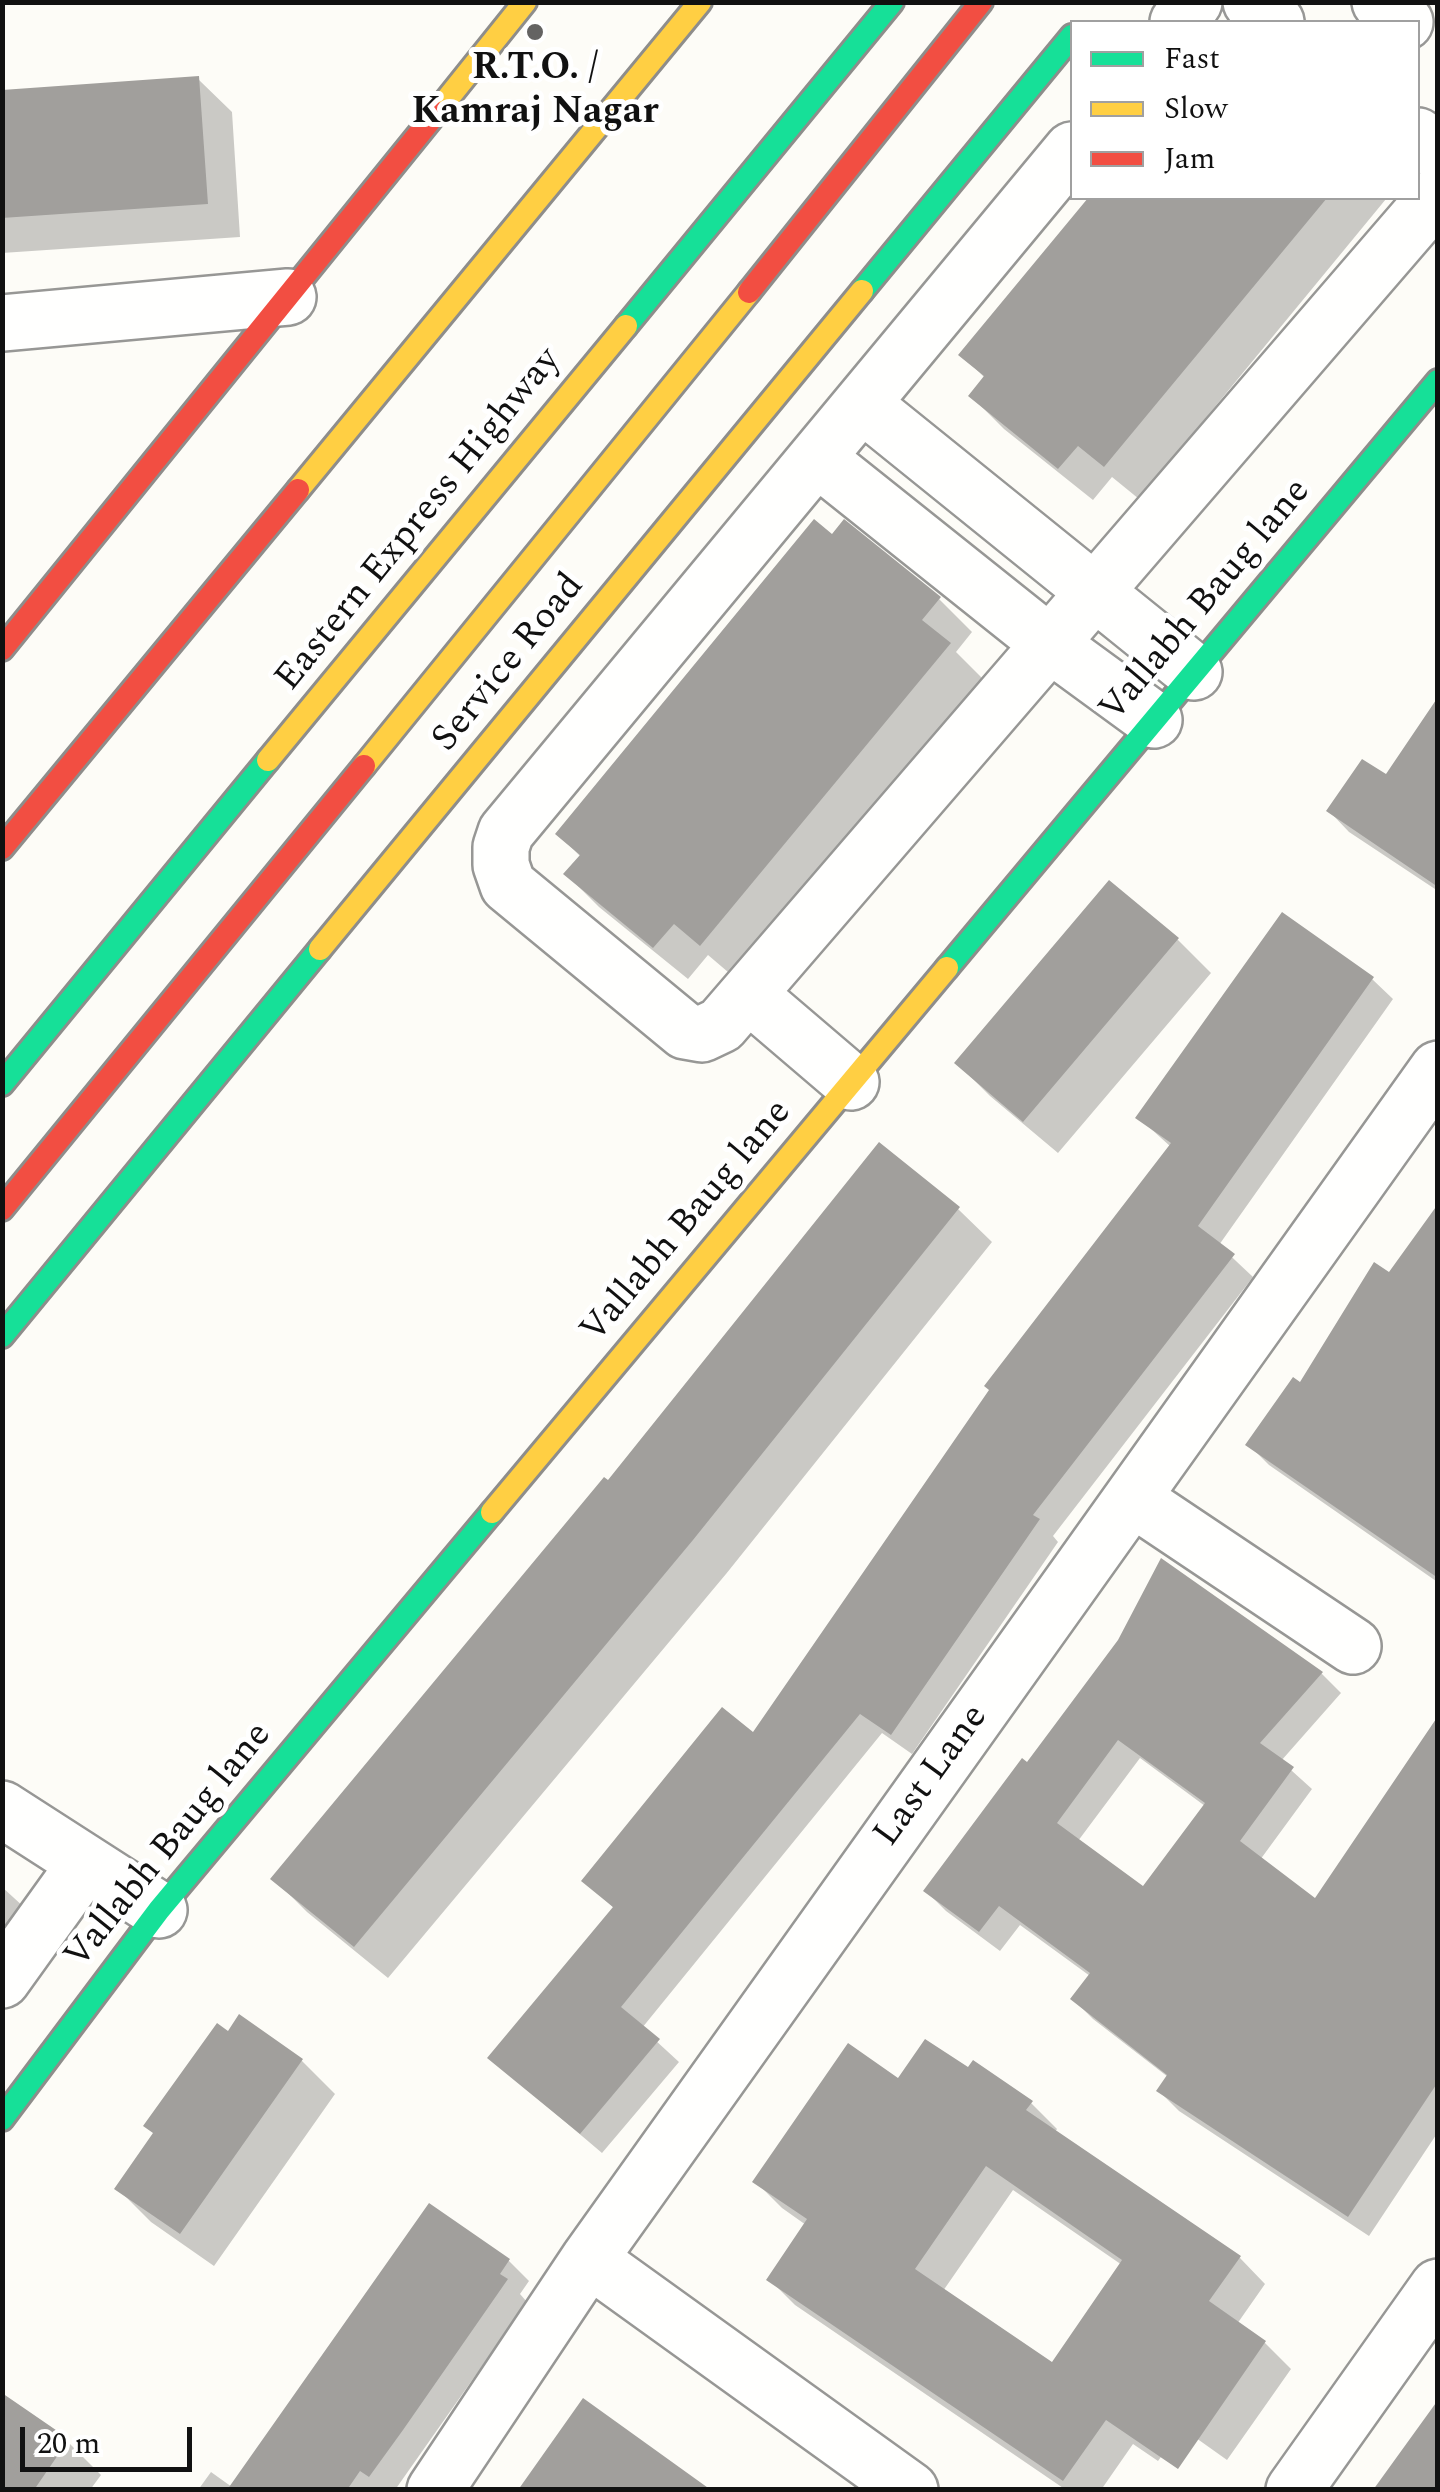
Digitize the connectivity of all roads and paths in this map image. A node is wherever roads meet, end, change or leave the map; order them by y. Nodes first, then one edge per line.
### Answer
1 (525, 2) edge
2 (700, 2) edge
3 (892, 2) edge
4 (982, 2) edge
5 (1251, 2) edge
6 (1380, 2) edge
7 (1274, 20) edge
8 (1402, 20) edge
9 (1070, 38) edge
10 (1070, 152) edge
11 (1438, 194) edge
12 (288, 297) junction
13 (2, 323) edge
14 (1438, 381) edge
15 (862, 404) junction
16 (817, 458) junction
17 (1093, 593) junction
18 (1050, 644) junction
19 (2, 649) edge
20 (1194, 672) junction
21 (1154, 720) junction
22 (2, 848) edge
23 (748, 994) junction
24 (1438, 1069) edge
25 (851, 1082) junction
26 (2, 1084) edge
27 (2, 1209) edge
28 (2, 1336) edge
29 (1132, 1498) junction
30 (1353, 1646) dead end
31 (2, 1809) edge
32 (86, 1863) junction
33 (160, 1910) junction
34 (2, 1980) edge
35 (2, 2119) edge
36 (589, 2259) junction
37 (1438, 2288) edge
38 (435, 2490) edge
39 (910, 2490) edge
40 (1294, 2490) edge

1 - 12 main road
2 - 22 main road
3 - 26 main road, Eastern Express Highway
4 - 27 main road
5 - 7 street
6 - 8 street
9 - 28 main road, Service Road
10 - 15 street
11 - 17 street
12 - 13 street
12 - 19 main road
14 - 20 main road, Vallabh Baug lane
15 - 16 street
15 - 17 street
16 - 18 street
16 - 23 street
17 - 18 street
17 - 20 street
18 - 21 street
18 - 23 street
20 - 21 main road, Vallabh Baug lane
21 - 25 main road, Vallabh Baug lane
23 - 25 street
24 - 29 street, Last Lane
25 - 33 main road, Vallabh Baug lane
29 - 30 street
29 - 36 street, Last Lane
31 - 32 street
32 - 33 street
32 - 34 street
33 - 35 main road, Vallabh Baug lane
36 - 38 street, Last Lane
36 - 39 street
37 - 40 street

